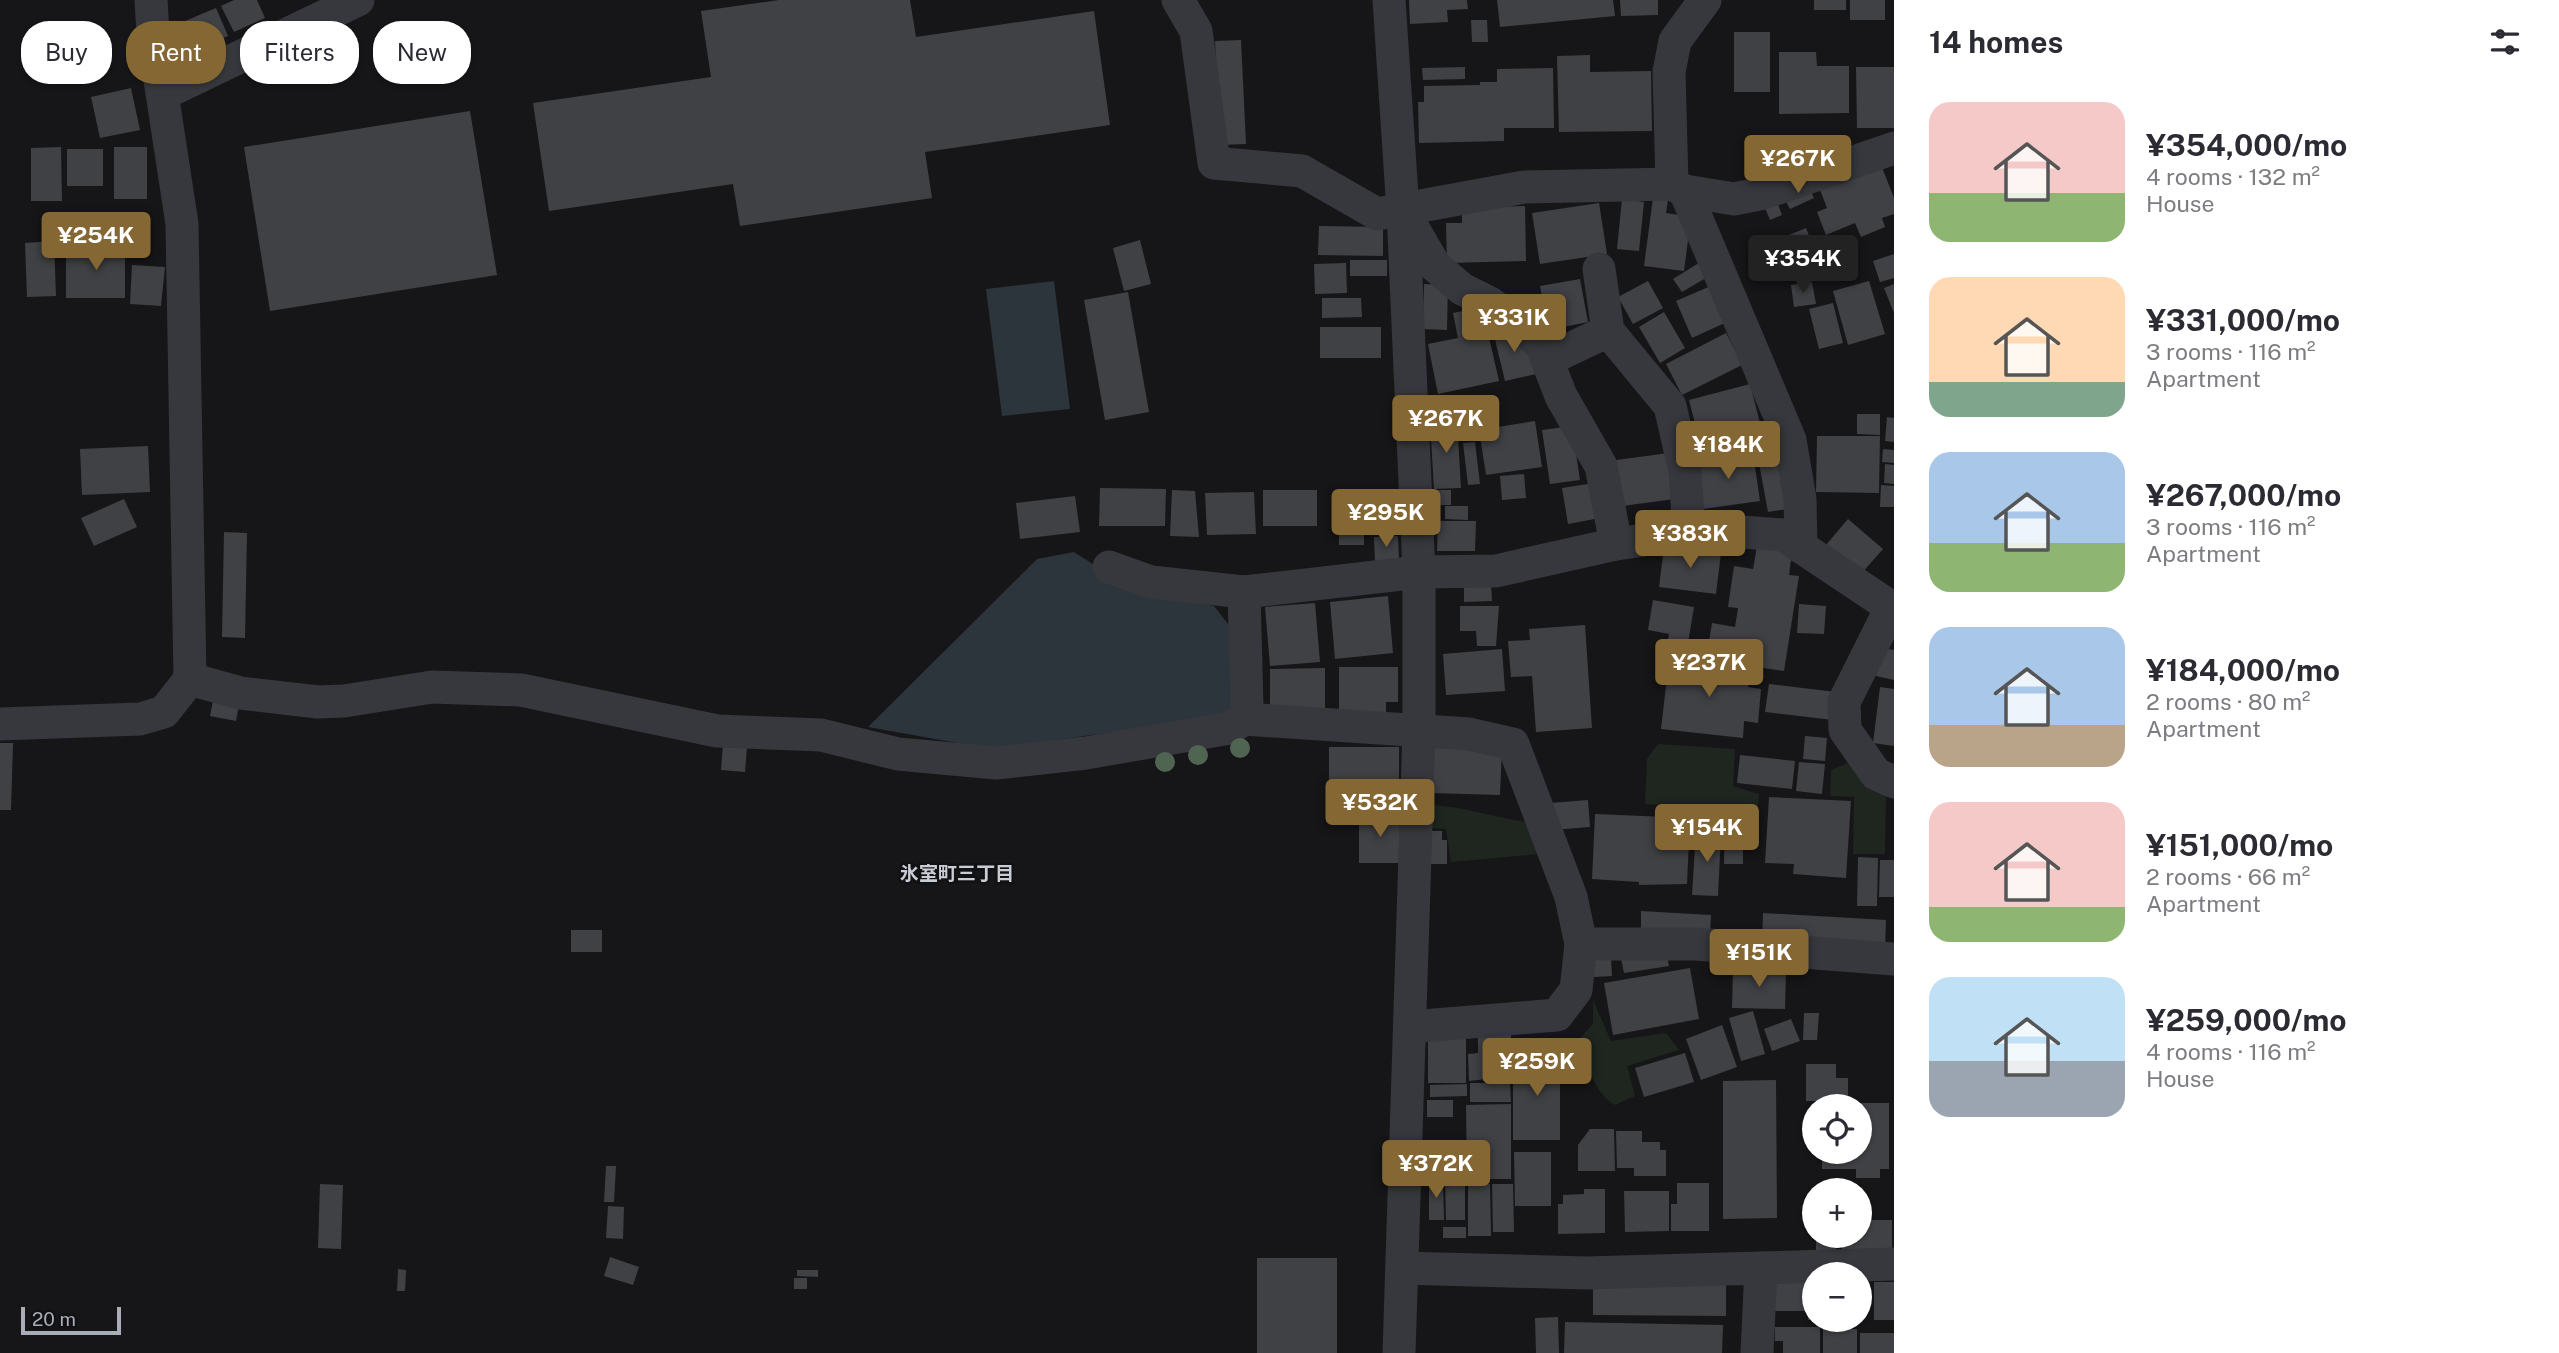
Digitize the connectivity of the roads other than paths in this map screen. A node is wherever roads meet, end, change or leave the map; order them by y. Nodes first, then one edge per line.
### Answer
1 (151, 0) edge
2 (358, 0) edge
3 (1178, 0) edge
4 (1389, 0) edge
5 (1705, 0) edge
6 (163, 94) junction
7 (1894, 148) edge
8 (1679, 188) junction
9 (1403, 211) junction
10 (1599, 269) dead end
11 (1608, 331) junction
12 (1547, 360) junction
13 (1689, 534) junction
14 (1616, 544) junction
15 (1801, 547) junction
16 (1109, 567) dead end
17 (1419, 572) junction
18 (1244, 592) junction
19 (1892, 608) edge
20 (190, 678) junction
21 (1244, 719) junction
22 (0, 724) edge
23 (1419, 730) junction
24 (1894, 782) edge
25 (1894, 938) edge
26 (1581, 944) junction
27 (1894, 959) edge
28 (1410, 1027) junction
29 (1894, 1264) edge
30 (1402, 1268) junction
31 (1761, 1268) junction
32 (1399, 1353) edge
33 (1758, 1353) edge

1 - 6 street
2 - 6 street
3 - 9 street
4 - 9 street
5 - 8 street
6 - 20 street
7 - 8 street
8 - 9 street
8 - 15 street
9 - 12 street
9 - 17 street
10 - 11 street
11 - 12 street
11 - 13 street
12 - 14 street
13 - 14 street
13 - 15 street
14 - 17 street
15 - 19 street
16 - 18 street
17 - 18 street
17 - 23 street
18 - 21 street
19 - 24 street
20 - 21 street
20 - 22 street
21 - 23 street
23 - 26 street
23 - 28 street
25 - 27 street
26 - 27 street
26 - 28 street
28 - 30 street
29 - 31 street
30 - 31 street
30 - 32 street
31 - 33 street

